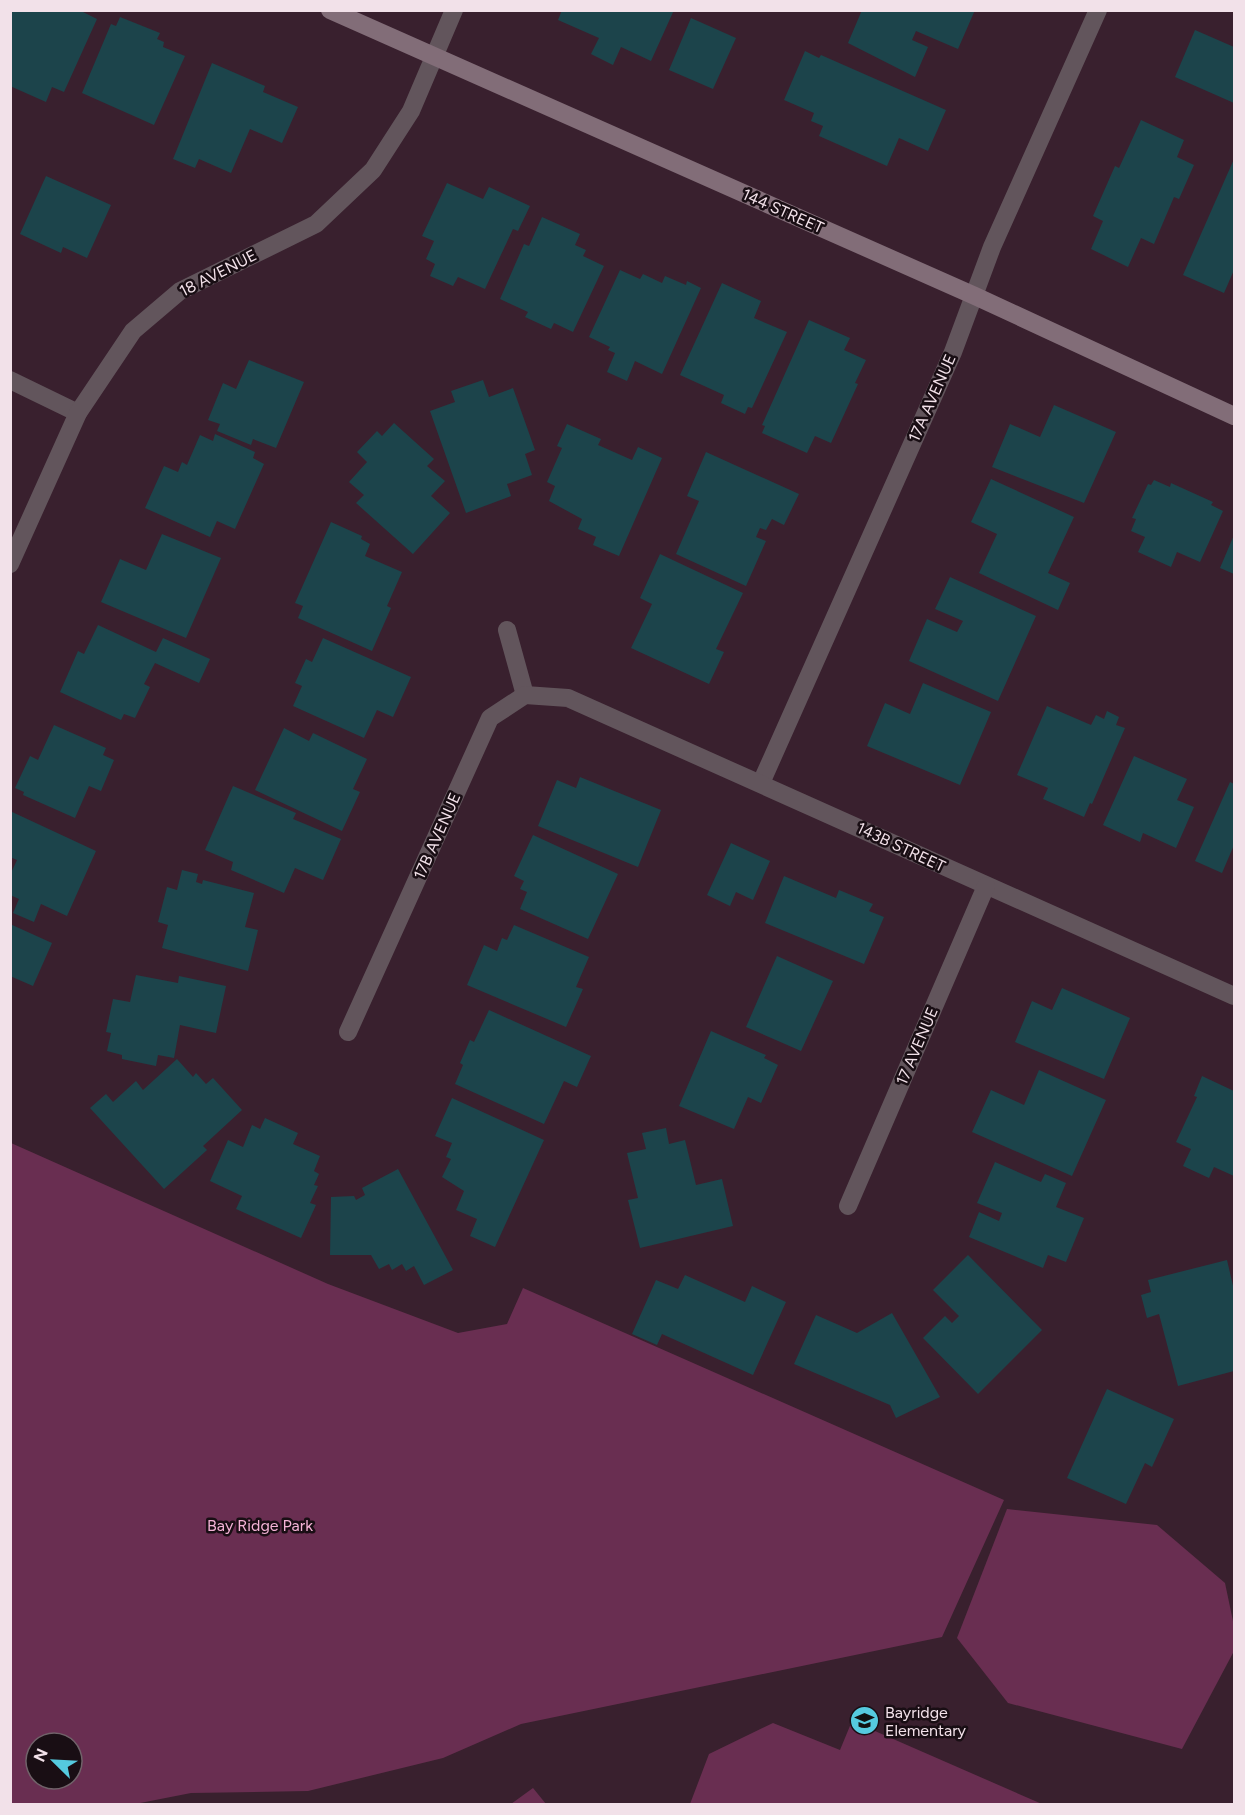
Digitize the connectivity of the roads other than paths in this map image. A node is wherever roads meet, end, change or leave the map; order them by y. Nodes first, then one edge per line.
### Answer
1 (330, 10) edge
2 (454, 10) edge
3 (1098, 10) edge
4 (436, 57) junction
5 (975, 296) junction
6 (10, 380) edge
7 (78, 413) junction
8 (1234, 416) edge
9 (10, 564) edge
10 (507, 630) dead end
11 (525, 695) junction
12 (761, 783) junction
13 (986, 886) junction
14 (1234, 996) edge
15 (348, 1032) dead end
16 (848, 1206) dead end

1 - 4 street, 144 STREET
2 - 4 street, 18 AVENUE
3 - 5 street, 17A AVENUE
4 - 5 street, 144 STREET
4 - 7 street, 18 AVENUE
5 - 8 street, 144 STREET
5 - 12 street, 17A AVENUE
6 - 7 street
7 - 9 street, 18 AVENUE
10 - 11 street
11 - 12 street, 143B STREET
11 - 15 street, 17B AVENUE
12 - 13 street, 143B STREET
13 - 14 street, 143B STREET
13 - 16 street, 17 AVENUE

